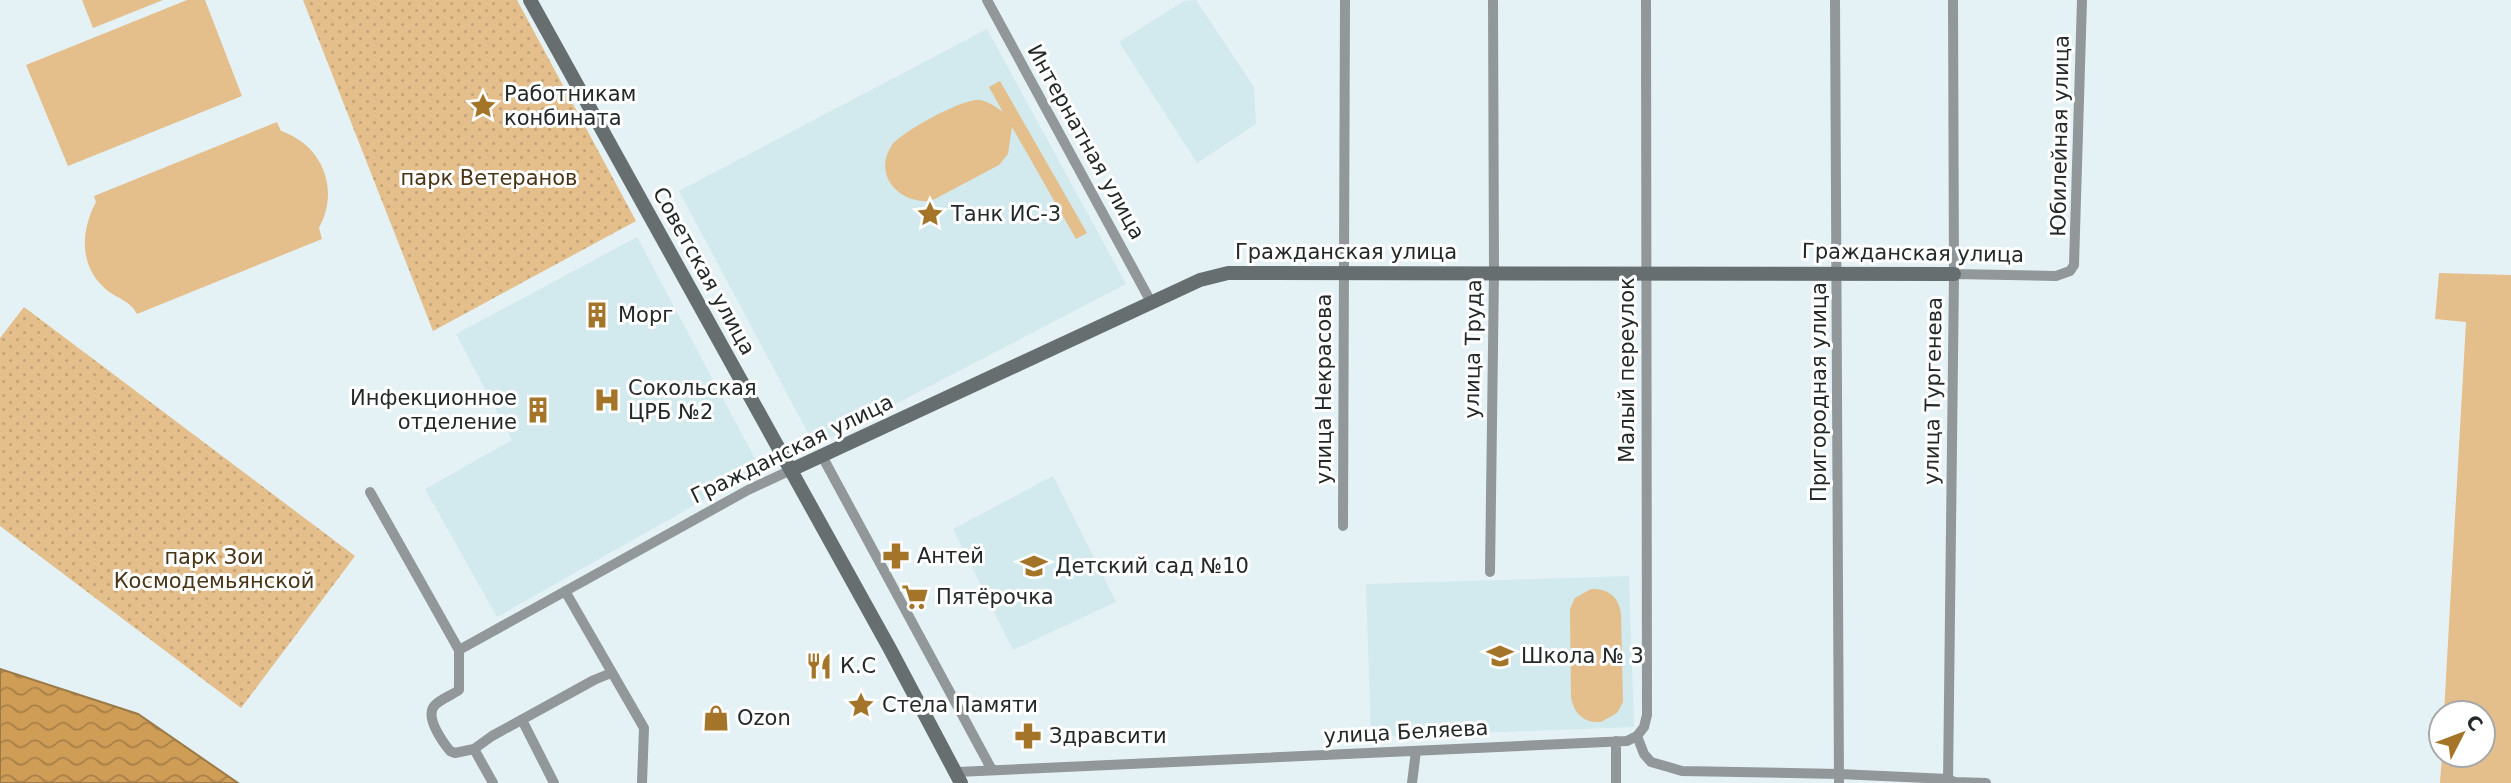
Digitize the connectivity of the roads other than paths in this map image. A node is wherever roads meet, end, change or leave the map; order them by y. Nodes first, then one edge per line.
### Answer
1 (530, 0) edge
2 (988, 0) edge
3 (1345, 0) edge
4 (1493, 0) edge
5 (1646, 0) edge
6 (1835, 0) edge
7 (1953, 0) edge
8 (2082, 0) edge
9 (2070, 271) joint
10 (1344, 272) junction
11 (1494, 272) junction
12 (1838, 272) junction
13 (1647, 273) junction
14 (1954, 274) junction
15 (1151, 302) junction
16 (822, 456) junction
17 (791, 470) junction
18 (370, 492) dead end
19 (1343, 526) dead end
20 (1490, 572) dead end
21 (565, 591) junction
22 (459, 650) junction
23 (611, 673) junction
24 (522, 720) junction
25 (1637, 736) junction
26 (1616, 741) junction
27 (474, 749) junction
28 (1416, 751) junction
29 (992, 770) junction
30 (959, 777) edge
31 (1839, 778) edge
32 (1948, 781) edge
33 (493, 783) edge
34 (554, 783) edge
35 (642, 783) edge
36 (1412, 783) edge
37 (1616, 783) edge
38 (1986, 783) edge

1 - 17 street, Советская улица
2 - 15 street, Интернатная улица
3 - 10 street, улица Некрасова
4 - 11 street, улица Труда
5 - 13 street, Малый переулок
6 - 12 street, Пригородная улица
7 - 14 street, улица Тургенева
8 - 9 street, Юбилейная улица
9 - 14 street, Гражданская улица
10 - 11 street, Гражданская улица
10 - 15 street, Гражданская улица
10 - 19 street, улица Некрасова
11 - 13 street, Гражданская улица
11 - 20 street, улица Труда
12 - 13 street, Гражданская улица
12 - 14 street, Гражданская улица
12 - 31 street, Пригородная улица
13 - 25 street, Малый переулок
14 - 32 street, улица Тургенева
15 - 16 street, Гражданская улица
16 - 17 street, Гражданская улица
16 - 29 street
17 - 21 street, Гражданская улица
17 - 30 street, Советская улица
18 - 22 street
21 - 22 street, Гражданская улица
21 - 23 street
22 - 27 street
23 - 24 street
23 - 35 street
24 - 27 street
24 - 34 street
25 - 26 street, улица Беляева
25 - 31 street
26 - 28 street, улица Беляева
26 - 37 street
27 - 33 street
28 - 29 street, улица Беляева
28 - 36 street
29 - 30 street, улица Беляева
31 - 32 street
32 - 38 street

